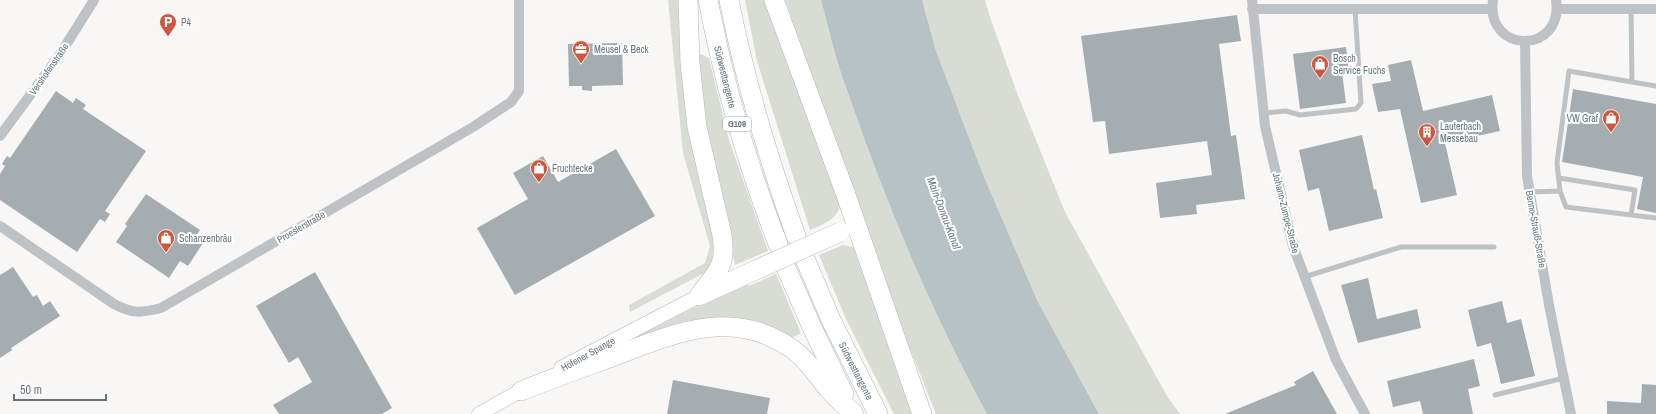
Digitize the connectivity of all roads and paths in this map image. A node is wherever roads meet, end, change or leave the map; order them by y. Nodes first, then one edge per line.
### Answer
1 (94, 0) edge
2 (519, 0) edge
3 (688, 0) edge
4 (708, 0) edge
5 (729, 0) edge
6 (774, 0) edge
7 (1252, 4) edge
8 (1493, 4) edge
9 (1557, 5) edge
10 (1355, 9) junction
11 (1630, 9) junction
12 (1656, 9) edge
13 (1525, 41) junction
14 (1632, 82) junction
15 (1656, 86) edge
16 (1264, 113) junction
17 (0, 136) edge
18 (1559, 178) junction
19 (1560, 191) junction
20 (1530, 192) junction
21 (1631, 215) junction
22 (1656, 218) edge
23 (0, 226) edge
24 (848, 228) junction
25 (796, 236) dead end
26 (778, 244) dead end
27 (1494, 247) dead end
28 (806, 261) dead end
29 (787, 270) dead end
30 (1304, 277) junction
31 (699, 296) junction
32 (1564, 378) junction
33 (521, 391) junction
34 (1494, 395) dead end
35 (479, 414) edge
36 (854, 414) edge
37 (878, 414) edge
38 (922, 414) edge
39 (1365, 414) edge
40 (1571, 414) edge

1 - 17 street, Vershofenstraße
2 - 23 street, Proeslerstraße
3 - 31 highway
4 - 26 highway, Südwesttangente / G109
5 - 25 highway, Südwesttangente / G109
6 - 24 highway
7 - 10 street
7 - 16 street, Johann-Zumpe-Straße
8 - 10 street
8 - 13 street
9 - 11 street
9 - 13 street
10 - 16 lane
11 - 12 street
11 - 14 lane
13 - 20 street, Benno-Strauß-Straße
14 - 15 lane
14 - 18 lane
16 - 30 street, Johann-Zumpe-Straße
18 - 19 lane
18 - 21 lane
19 - 20 lane
19 - 21 lane
20 - 32 street, Benno-Strauß-Straße
21 - 22 lane
24 - 31 highway, bridge
24 - 38 highway
27 - 30 lane
28 - 37 highway, Südwesttangente
29 - 36 highway, Südwesttangente
30 - 39 street, Johann-Zumpe-Straße
31 - 33 main road, Höfener Spange
32 - 34 lane
32 - 40 street, Benno-Strauß-Straße
33 - 35 main road, Höfener Spange
33 - 36 highway

